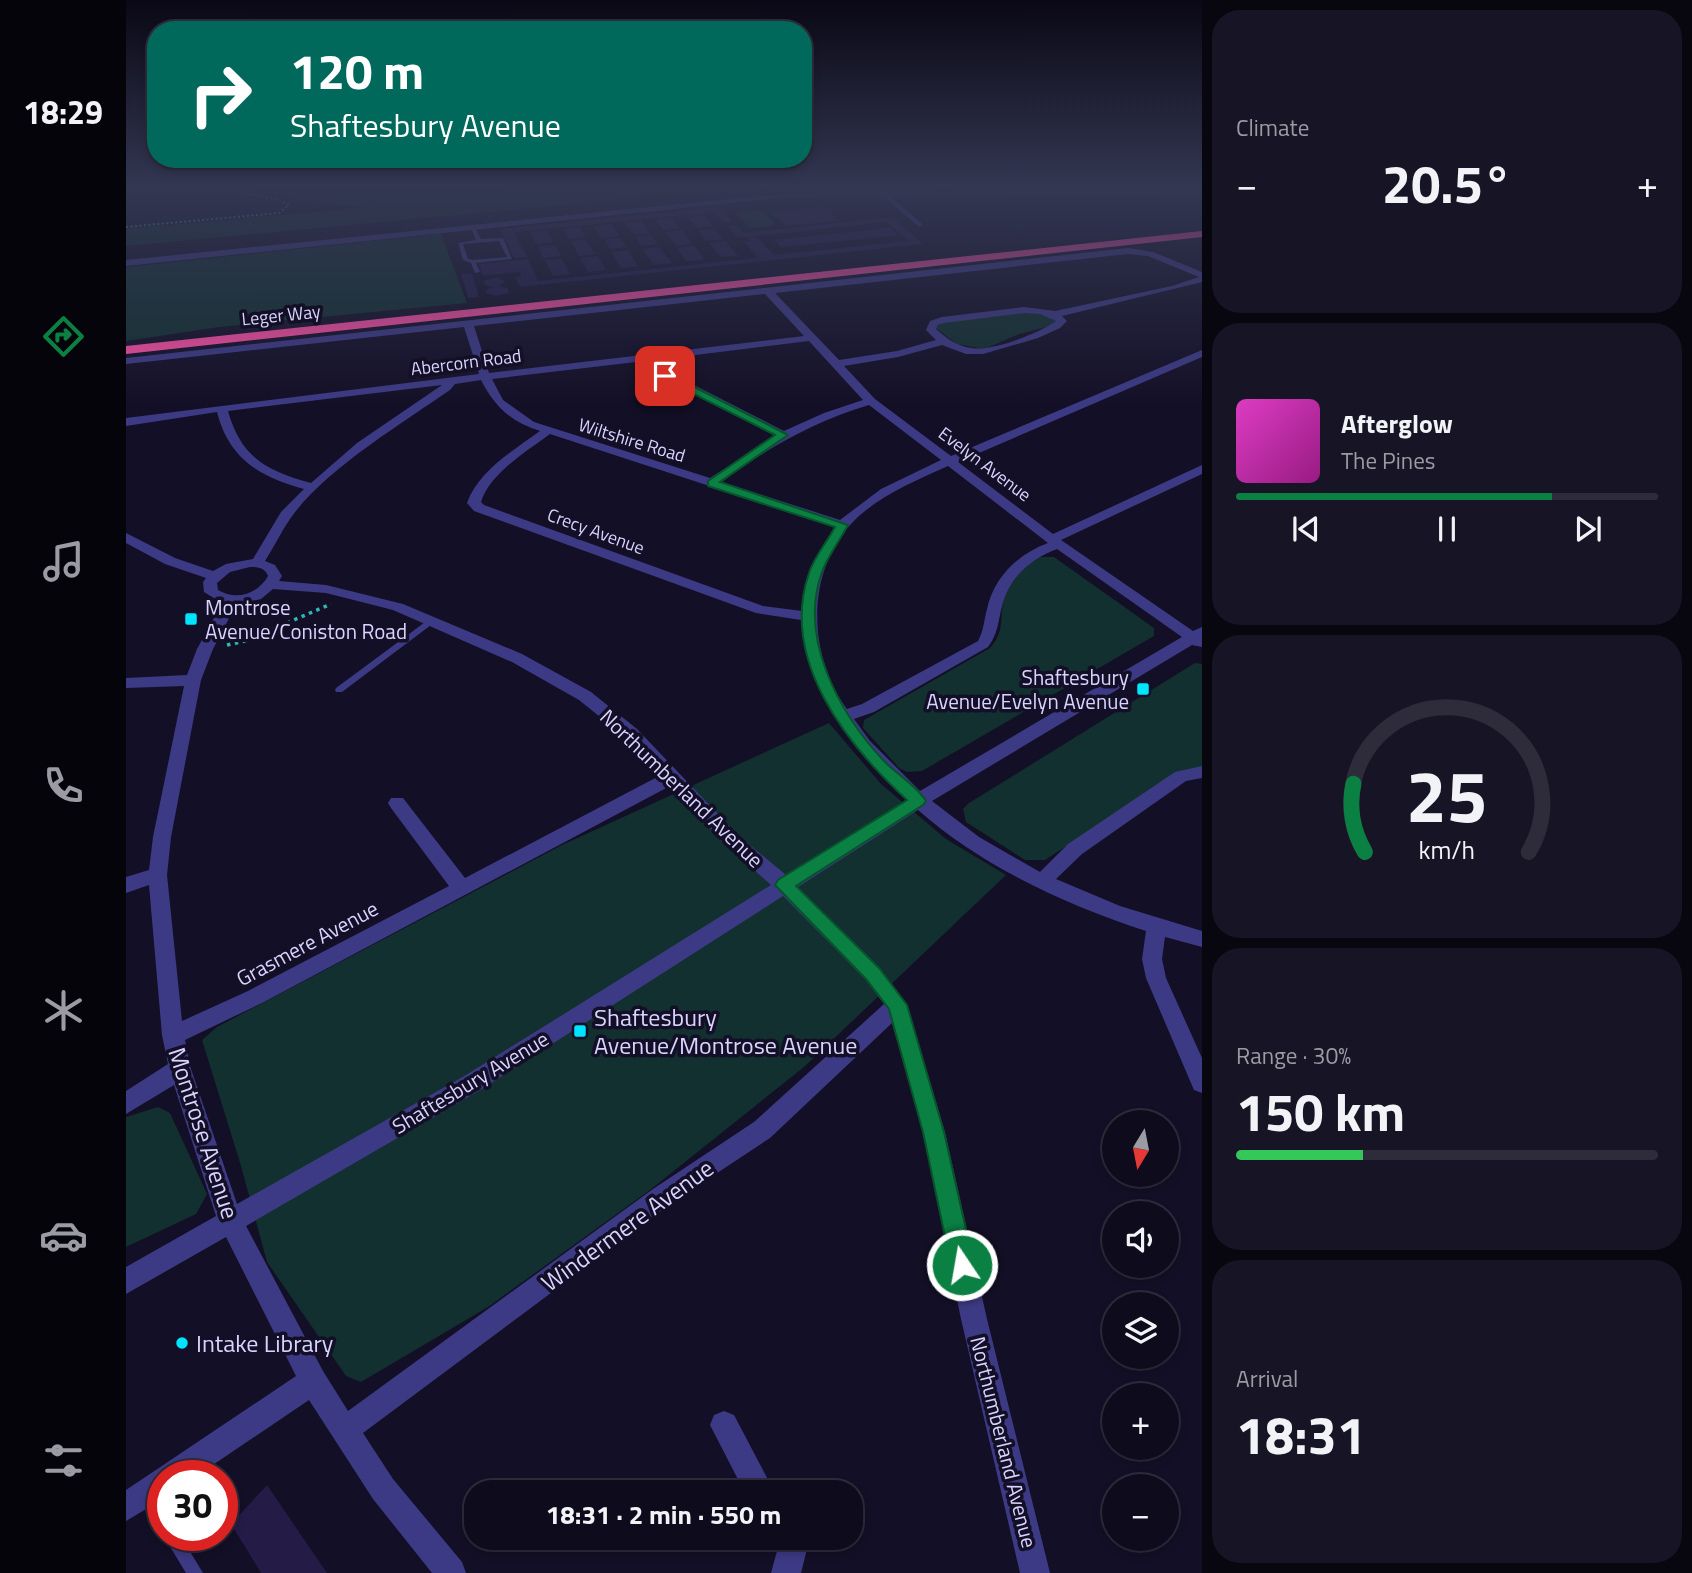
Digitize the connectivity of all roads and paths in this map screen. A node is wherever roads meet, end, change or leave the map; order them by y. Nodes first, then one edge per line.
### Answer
1 (152, 260) edge
2 (467, 260) edge
3 (488, 260) edge
4 (951, 260) edge
5 (1041, 260) edge
6 (1164, 260) edge
7 (473, 262) junction
8 (126, 263) edge
9 (477, 272) dead end
10 (1202, 277) edge
11 (767, 290) junction
12 (1056, 314) junction
13 (468, 322) junction
14 (810, 338) junction
15 (943, 341) junction
16 (126, 350) edge
17 (1202, 353) edge
18 (639, 358) junction
19 (126, 361) edge
20 (835, 364) junction
21 (485, 377) junction
22 (451, 381) junction
23 (385, 390) junction
24 (871, 401) junction
25 (222, 408) junction
26 (410, 410) junction
27 (126, 422) edge
28 (547, 431) junction
29 (783, 435) junction
30 (949, 461) junction
31 (1202, 469) edge
32 (712, 483) junction
33 (313, 487) junction
34 (842, 525) junction
35 (126, 537) edge
36 (1055, 541) junction
37 (257, 563) junction
38 (215, 576) junction
39 (272, 585) junction
40 (355, 594) junction
41 (232, 600) junction
42 (807, 616) junction
43 (432, 620) junction
44 (1199, 638) edge
45 (205, 649) junction
46 (192, 680) junction
47 (126, 682) edge
48 (339, 690) dead end
49 (842, 717) junction
50 (1202, 772) edge
51 (674, 776) junction
52 (918, 801) junction
53 (397, 803) dead end
54 (158, 875) junction
55 (1044, 882) junction
56 (126, 885) edge
57 (784, 885) junction
58 (461, 887) junction
59 (1156, 927) junction
60 (1202, 939) edge
61 (897, 1005) junction
62 (173, 1035) junction
63 (180, 1069) junction
64 (1202, 1083) edge
65 (126, 1103) edge
66 (230, 1220) junction
67 (126, 1281) edge
68 (313, 1381) junction
69 (724, 1425) dead end
70 (345, 1430) junction
71 (195, 1460) edge
72 (754, 1480) edge
73 (792, 1550) edge
74 (181, 1551) edge
75 (195, 1573) edge
76 (451, 1573) edge
77 (786, 1573) edge
78 (1035, 1573) edge

1 - 8 street
2 - 7 lane
3 - 7 lane
4 - 16 highway, Leger Way
5 - 11 street
6 - 10 street
7 - 9 lane
10 - 12 street
11 - 13 street
11 - 14 street, Evelyn Avenue
12 - 15 street
12 - 15 street
13 - 19 street
13 - 21 street, Wiltshire Road
14 - 18 street, Abercorn Road
14 - 20 street, Evelyn Avenue
15 - 20 street
17 - 30 street
18 - 21 street, Abercorn Road
18 - 29 street
20 - 24 street, Evelyn Avenue
21 - 22 street, Abercorn Road
21 - 28 street, Wiltshire Road
22 - 23 street, Abercorn Road
22 - 26 street
23 - 25 street, Abercorn Road
23 - 26 street
24 - 29 street
24 - 30 street, Evelyn Avenue
25 - 27 street, Abercorn Road
25 - 33 street
26 - 33 street
28 - 32 street, Wiltshire Road
28 - 42 street, Crecy Avenue
29 - 32 street
30 - 34 street
30 - 36 street, Evelyn Avenue
31 - 36 street
32 - 34 street, Wiltshire Road
33 - 37 street
34 - 42 street
35 - 38 street
36 - 44 street, Evelyn Avenue
36 - 49 street
37 - 38 street
37 - 39 street
38 - 41 street
39 - 40 street, Northumberland Avenue
39 - 41 street
40 - 43 street, Northumberland Avenue
40 - 45 path
41 - 45 street, Montrose Avenue
42 - 49 street
43 - 48 lane
43 - 51 street, Northumberland Avenue
44 - 52 street, Shaftesbury Avenue
45 - 46 street, Montrose Avenue
46 - 47 street
46 - 54 street, Montrose Avenue
49 - 52 street
50 - 55 street
51 - 57 street, Northumberland Avenue
51 - 58 street, Grasmere Avenue
52 - 55 street
52 - 57 street, Shaftesbury Avenue
53 - 58 street
54 - 56 street
54 - 62 street, Montrose Avenue
55 - 59 street
57 - 61 street, Northumberland Avenue
57 - 66 street, Shaftesbury Avenue
58 - 62 street, Grasmere Avenue
59 - 60 street
59 - 64 street
61 - 70 street, Windermere Avenue
61 - 78 street, Northumberland Avenue
62 - 63 street, Montrose Avenue
63 - 65 street
63 - 66 street, Montrose Avenue
66 - 67 street, Shaftesbury Avenue
66 - 68 street, Montrose Avenue
68 - 70 street, Montrose Avenue
68 - 71 street
69 - 72 street
70 - 76 street, Montrose Avenue
73 - 77 street
74 - 75 lane

